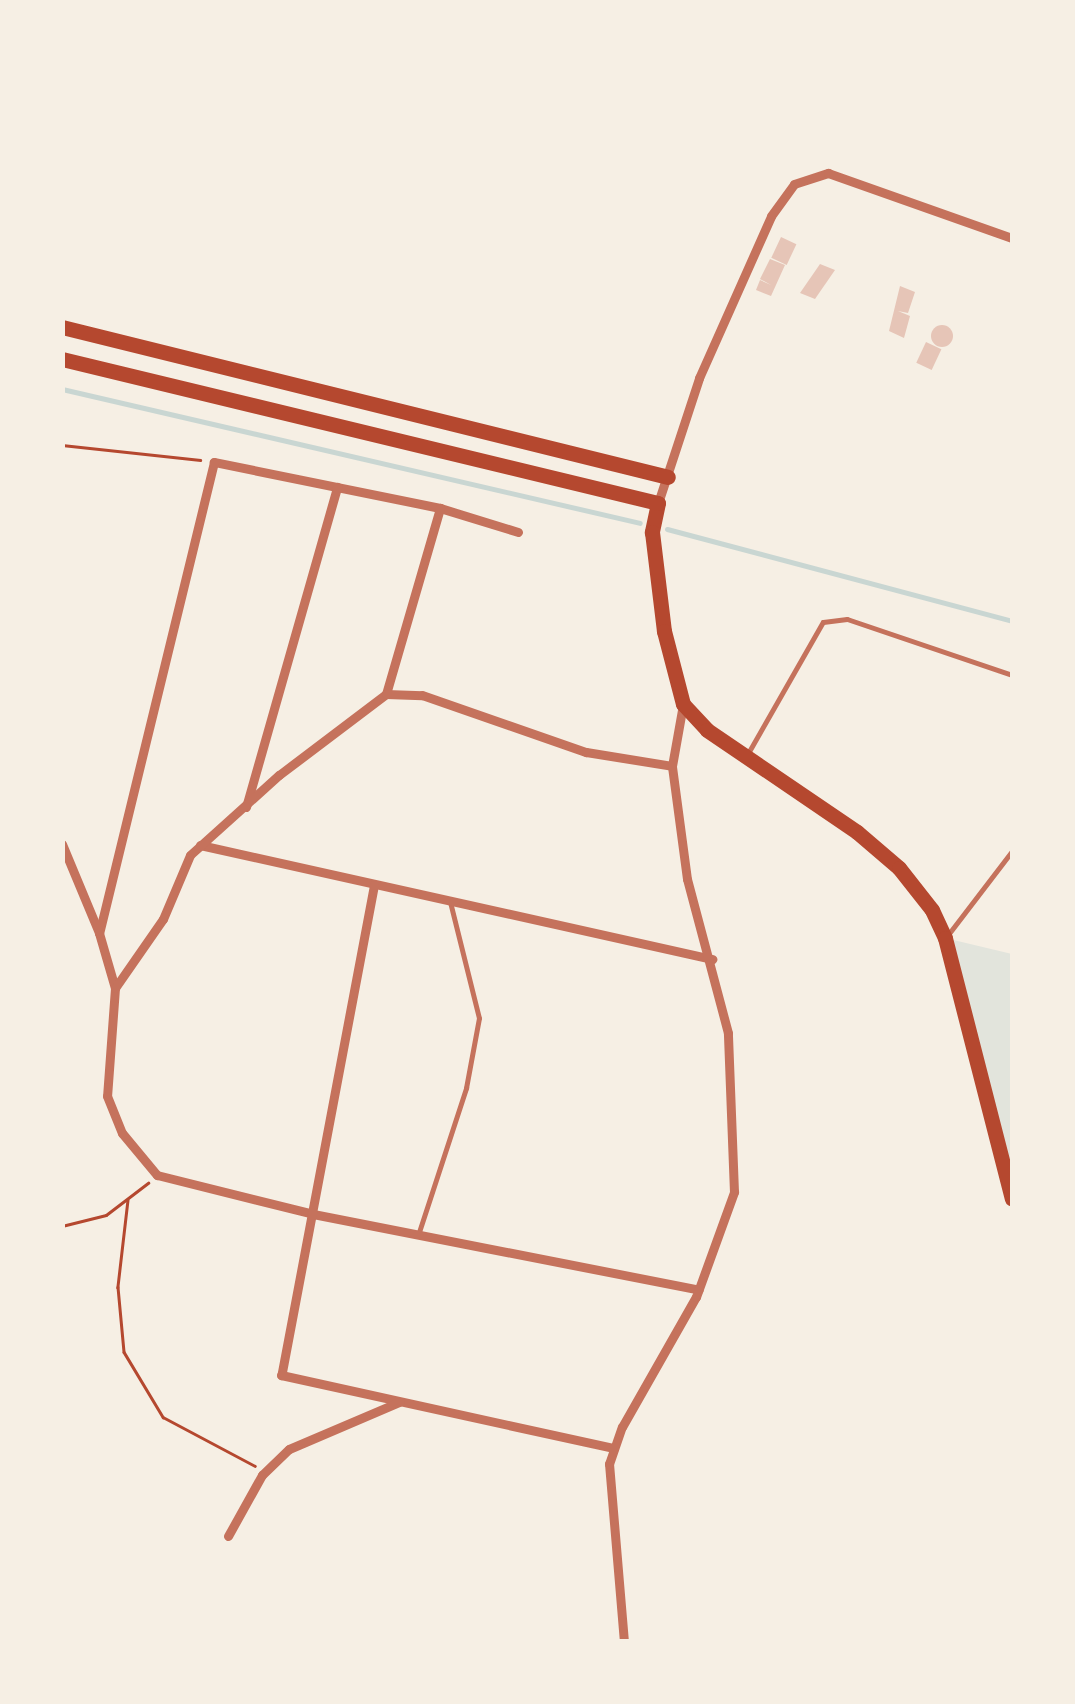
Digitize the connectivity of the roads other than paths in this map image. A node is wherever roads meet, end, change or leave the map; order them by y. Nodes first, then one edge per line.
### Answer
1 (1012, 238) edge
2 (62, 326) edge
3 (62, 359) edge
4 (668, 477) junction
5 (337, 488) junction
6 (658, 503) junction
7 (440, 508) junction
8 (518, 532) dead end
9 (1012, 675) edge
10 (386, 694) junction
11 (683, 704) junction
12 (747, 757) junction
13 (672, 766) junction
14 (246, 808) junction
15 (62, 844) edge
16 (200, 844) junction
17 (1012, 851) edge
18 (374, 885) junction
19 (450, 902) junction
20 (99, 933) junction
21 (945, 938) junction
22 (712, 960) junction
23 (114, 988) junction
24 (1012, 1199) edge
25 (313, 1214) junction
26 (418, 1235) junction
27 (700, 1290) junction
28 (402, 1401) junction
29 (614, 1448) junction
30 (228, 1536) dead end
31 (624, 1642) edge

1 - 4 street
2 - 4 main road
3 - 6 main road
4 - 6 street
5 - 7 street
5 - 14 street
5 - 20 street
6 - 11 main road
7 - 8 street
7 - 10 street
9 - 12 lane
10 - 13 street
10 - 14 street
11 - 12 main road
11 - 13 street
12 - 21 main road
13 - 22 street
14 - 16 street
15 - 20 street
16 - 18 street
16 - 23 street
17 - 21 lane
18 - 19 street
18 - 25 street
19 - 22 street
19 - 26 lane
20 - 23 street
21 - 24 main road
22 - 27 street
23 - 25 street
25 - 26 street
25 - 28 street
26 - 27 street
27 - 29 street
28 - 29 street
28 - 30 street
29 - 31 street

